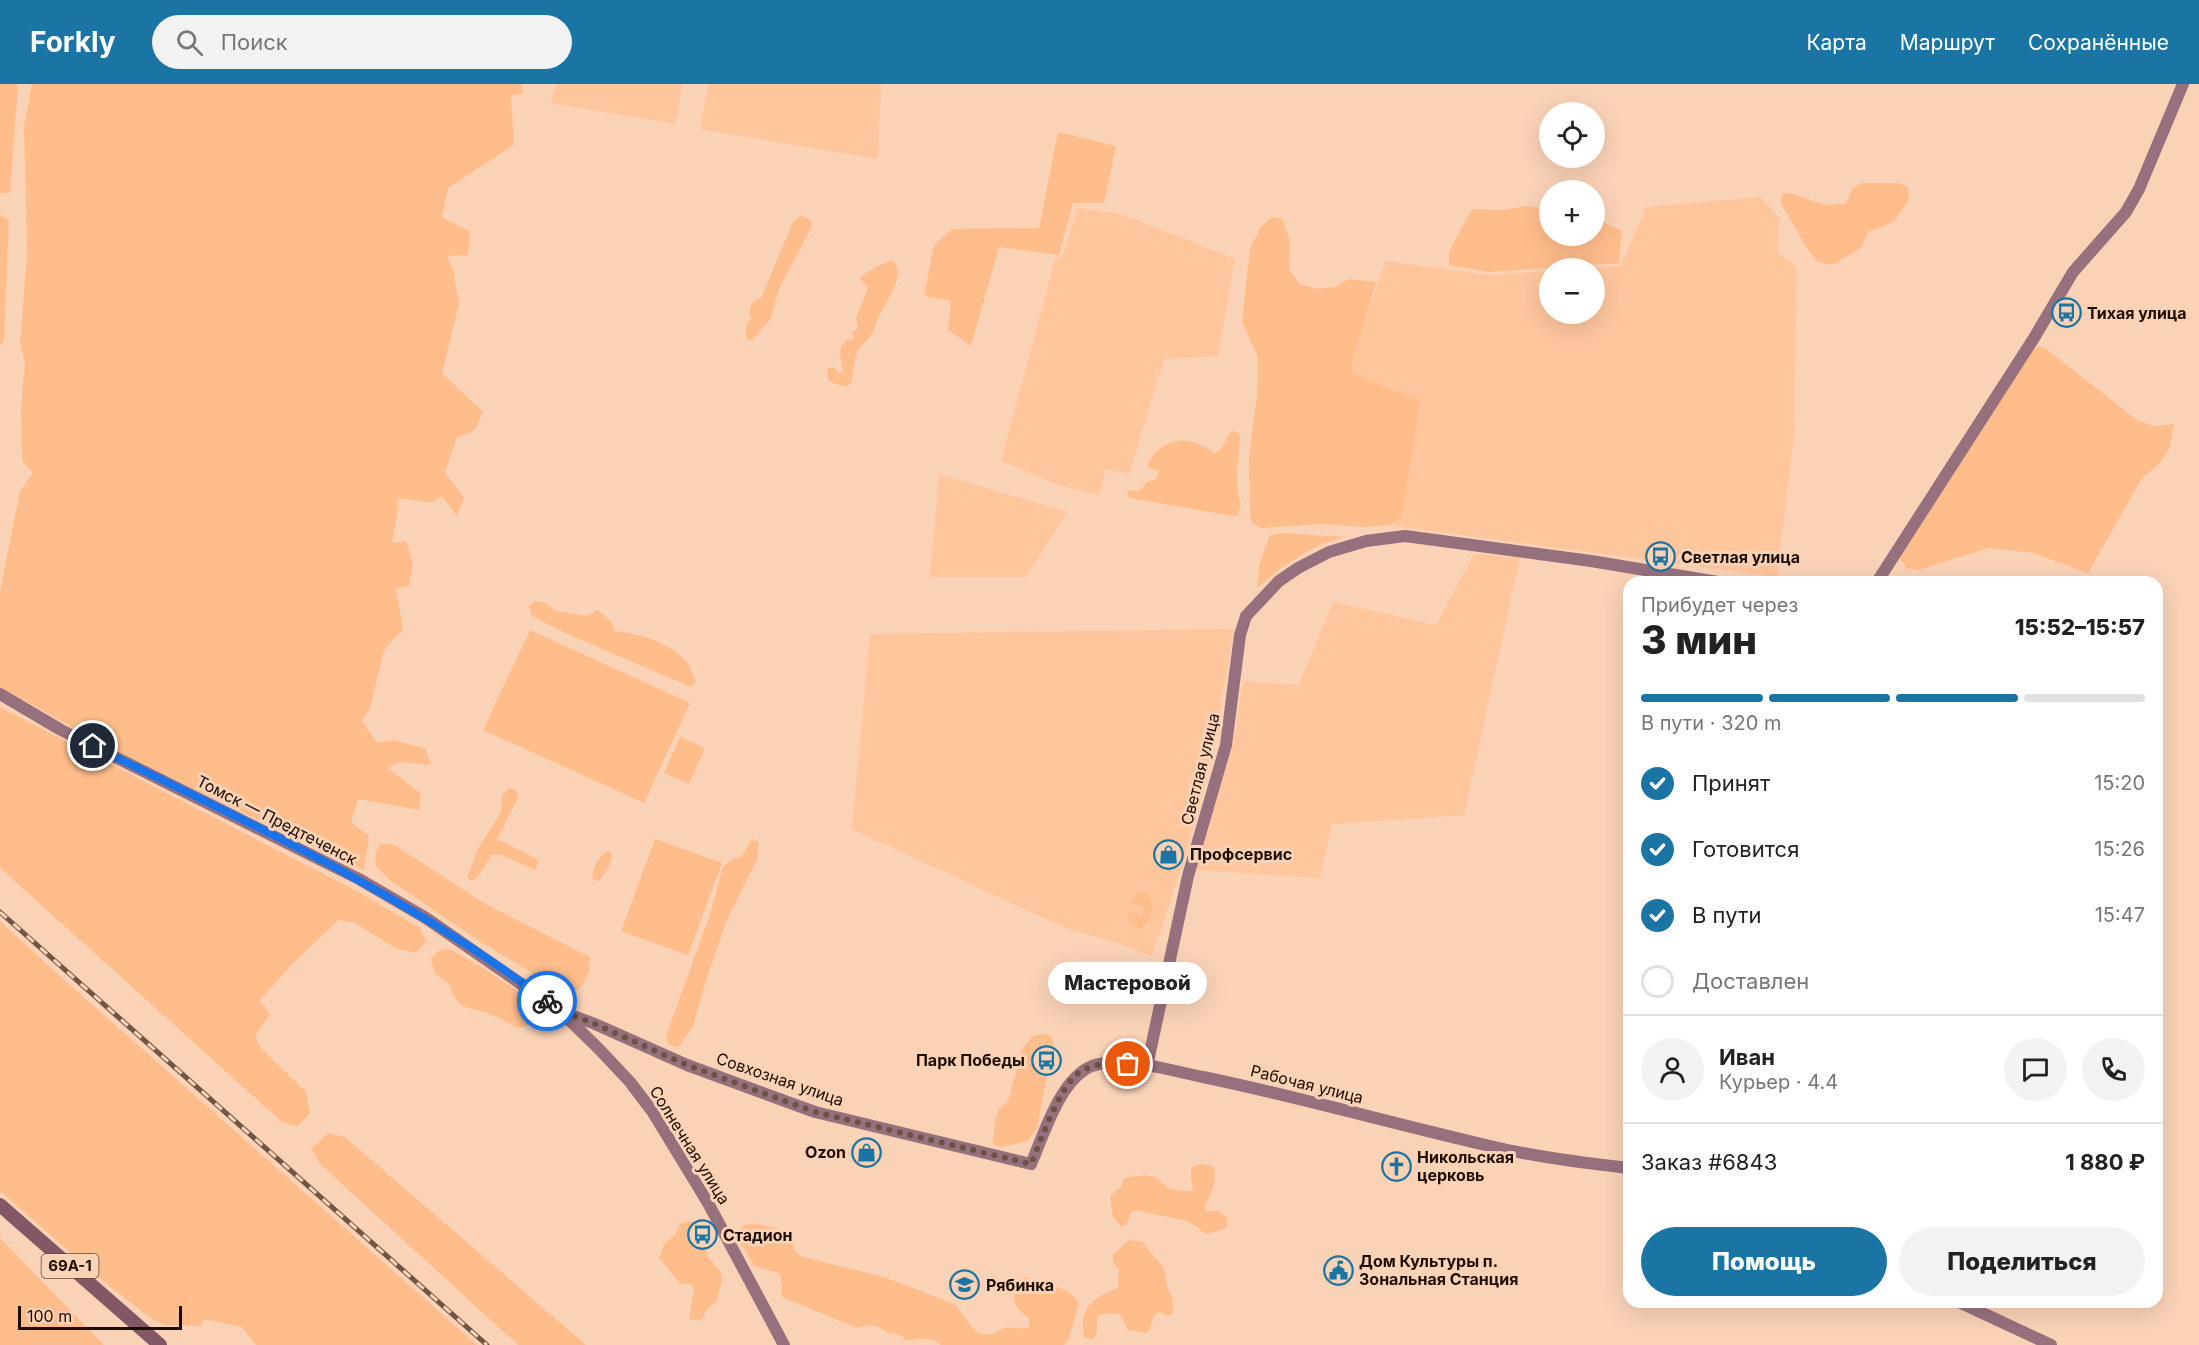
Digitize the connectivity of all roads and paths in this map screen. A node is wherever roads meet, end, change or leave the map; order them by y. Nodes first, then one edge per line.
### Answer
1 (2183, 84) edge
2 (1682, 576) edge
3 (1881, 576) edge
4 (0, 694) edge
5 (560, 1011) junction
6 (1147, 1066) junction
7 (1031, 1164) joint
8 (1623, 1167) edge
9 (0, 1205) edge
10 (1972, 1308) edge
11 (160, 1345) edge
12 (784, 1345) edge
13 (2051, 1345) edge

1 - 3 street
2 - 6 street, Светлая улица
4 - 5 street, Томск — Предтеченск
5 - 7 street, Совхозная улица
5 - 12 street, Солнечная улица
6 - 7 street, Рабочая улица
6 - 8 street, Рабочая улица
9 - 11 main road, 69А-1
10 - 13 street

